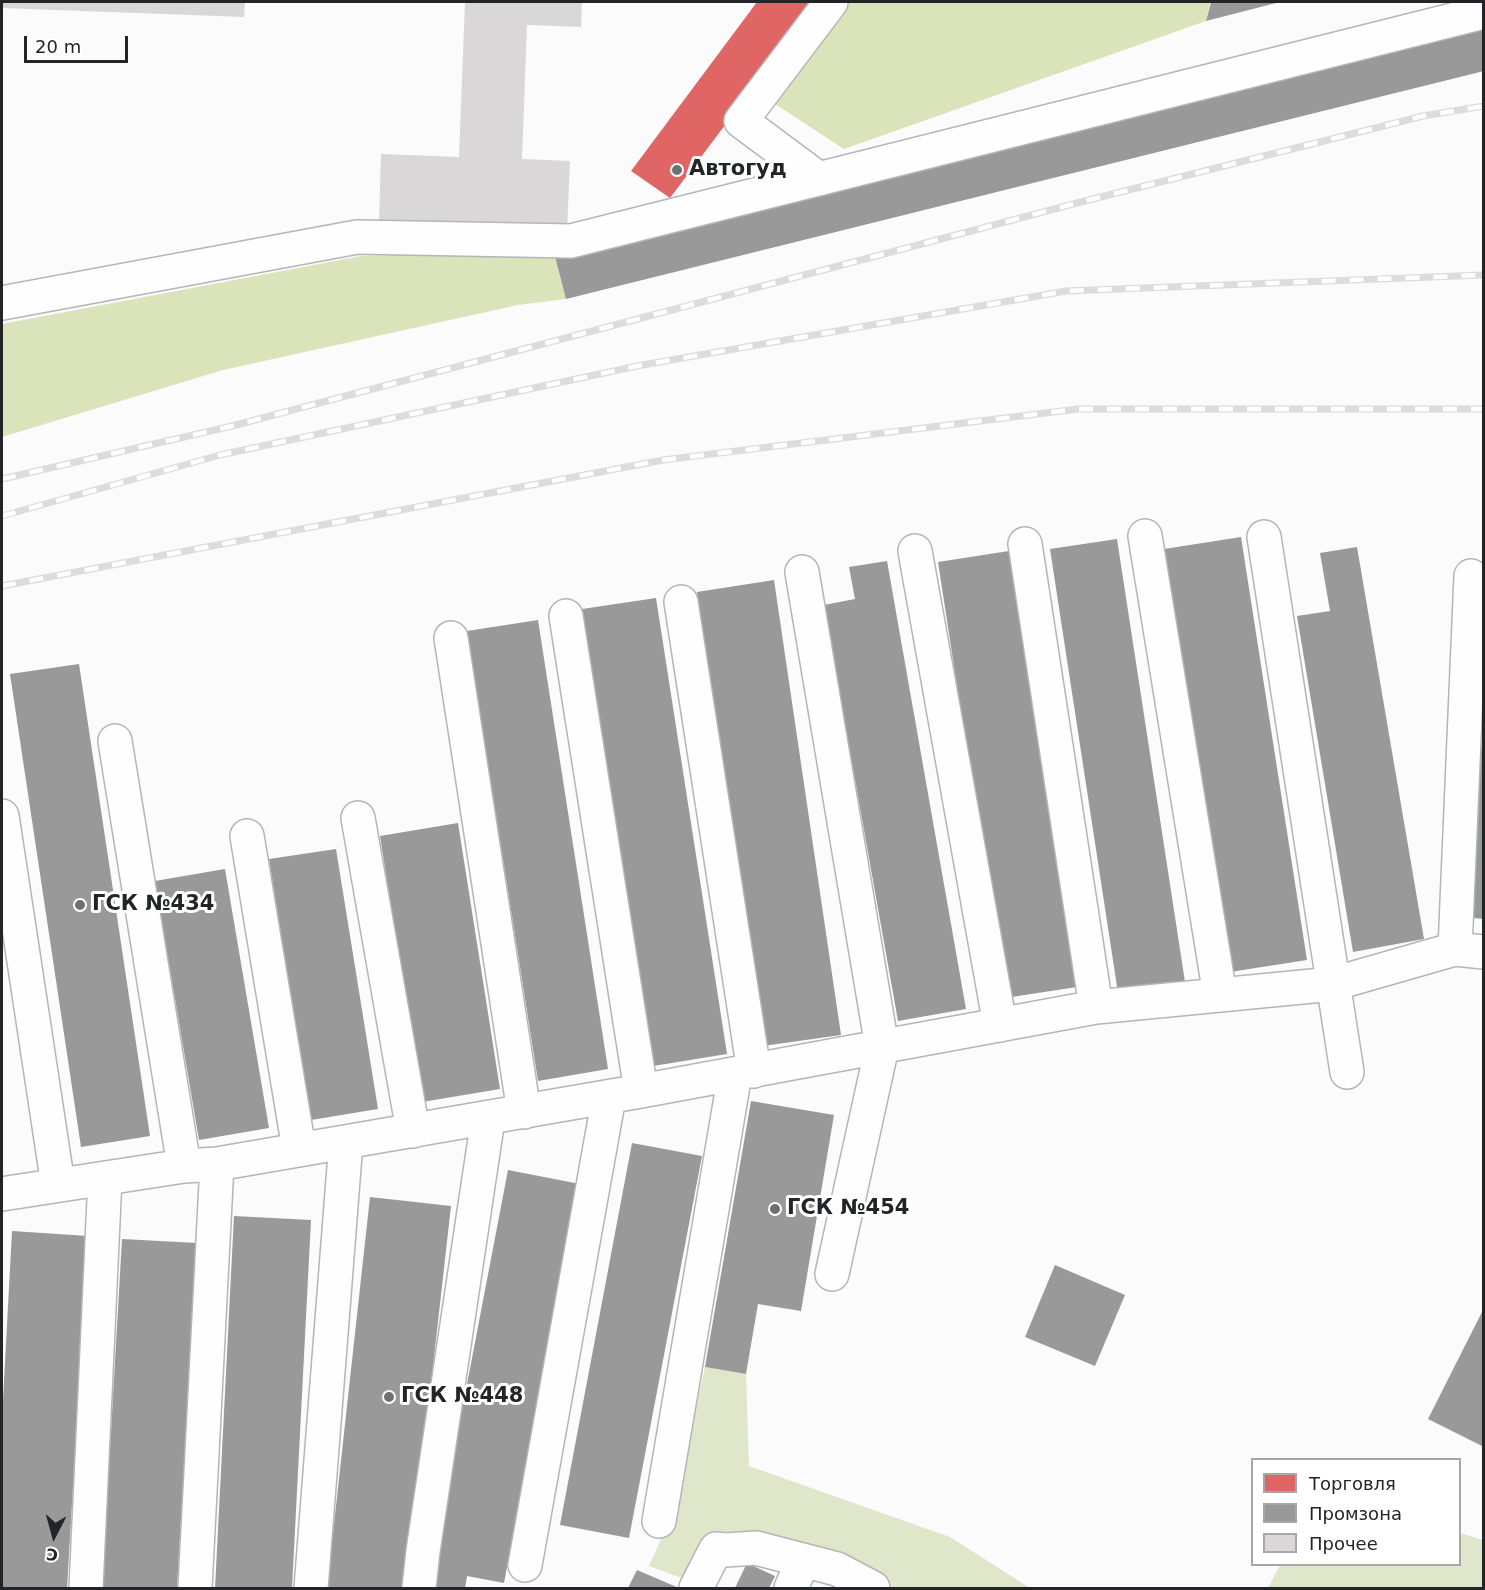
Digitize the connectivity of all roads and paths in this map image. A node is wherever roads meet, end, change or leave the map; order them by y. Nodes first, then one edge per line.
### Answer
1 (831, 2) edge
2 (1484, 12) edge
3 (819, 179) junction
4 (2, 303) edge
5 (1145, 536) dead end
6 (1264, 537) dead end
7 (1025, 544) dead end
8 (915, 551) dead end
9 (802, 572) dead end
10 (1471, 576) dead end
11 (681, 602) dead end
12 (566, 616) dead end
13 (452, 638) dead end
14 (115, 741) dead end
15 (2, 816) edge
16 (358, 818) dead end
17 (248, 836) dead end
18 (1469, 951) edge
19 (1333, 984) junction
20 (1220, 995) junction
21 (1096, 1007) junction
22 (1000, 1025) junction
23 (882, 1047) junction
24 (745, 1072) junction
25 (1347, 1072) dead end
26 (641, 1091) junction
27 (609, 1097) junction
28 (524, 1112) junction
29 (488, 1119) junction
30 (413, 1131) junction
31 (346, 1142) junction
32 (299, 1149) junction
33 (217, 1164) junction
34 (184, 1166) junction
35 (105, 1178) junction
36 (58, 1185) junction
37 (2, 1194) edge
38 (832, 1274) dead end
39 (659, 1521) dead end
40 (525, 1565) dead end
41 (797, 1575) edge
42 (86, 1588) edge
43 (195, 1588) edge
44 (311, 1588) edge
45 (419, 1588) edge
46 (696, 1588) edge
47 (873, 1588) edge

1 - 3 lane
2 - 3 lane
3 - 4 lane
5 - 20 lane
6 - 19 lane
7 - 21 lane
8 - 22 lane
9 - 23 lane
10 - 18 lane
11 - 24 lane
12 - 26 lane
13 - 28 lane
14 - 34 lane
15 - 36 lane
16 - 30 lane
17 - 32 lane
18 - 19 lane
19 - 20 lane
19 - 25 lane
20 - 21 lane
21 - 22 lane
22 - 23 lane
23 - 24 lane
23 - 38 lane
24 - 26 lane
24 - 39 lane
26 - 27 lane
27 - 28 lane
27 - 40 lane
28 - 29 lane
29 - 30 lane
29 - 45 lane
30 - 31 lane
31 - 32 lane
31 - 44 lane
32 - 33 lane
33 - 34 lane
33 - 43 lane
34 - 35 lane
35 - 36 lane
35 - 42 lane
36 - 37 lane
41 - 46 lane
41 - 47 lane

